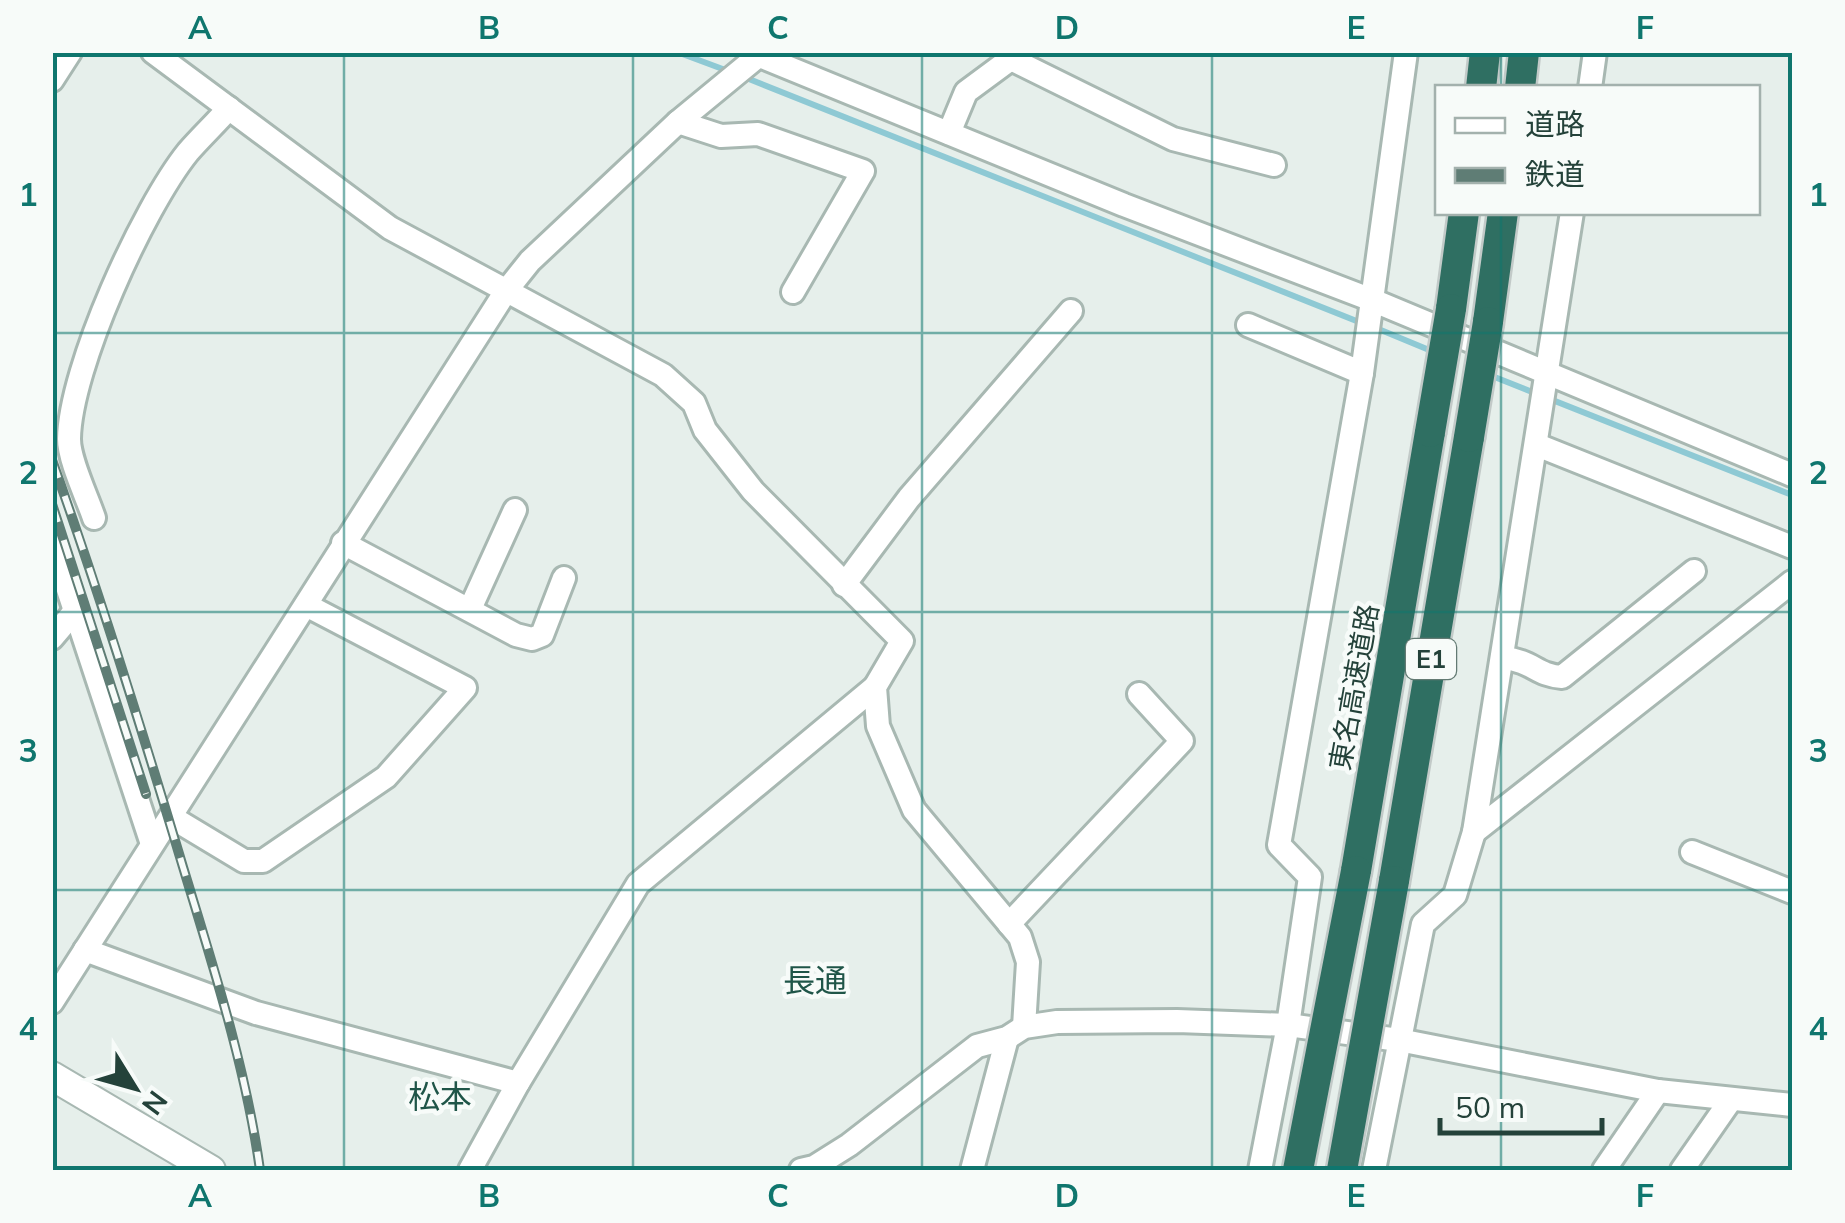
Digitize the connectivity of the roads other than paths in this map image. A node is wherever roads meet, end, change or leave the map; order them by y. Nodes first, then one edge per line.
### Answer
1 (70, 52) edge
2 (153, 52) edge
3 (1406, 52) edge
4 (1485, 52) edge
5 (1524, 52) edge
6 (1595, 52) edge
7 (757, 54) edge
8 (1015, 56) edge
9 (52, 80) edge
10 (1481, 85) edge
11 (1520, 85) edge
12 (1590, 85) edge
13 (230, 108) junction
14 (678, 122) junction
15 (948, 133) junction
16 (1274, 164) dead end
17 (1464, 215) edge
18 (1503, 215) edge
19 (1572, 215) edge
20 (506, 291) junction
21 (793, 292) dead end
22 (1372, 300) junction
23 (1071, 312) dead end
24 (1248, 325) dead end
25 (1362, 373) junction
26 (1549, 374) junction
27 (1537, 445) junction
28 (1792, 475) edge
29 (515, 510) dead end
30 (94, 518) dead end
31 (52, 540) edge
32 (343, 542) junction
33 (1792, 547) edge
34 (1694, 570) dead end
35 (564, 578) dead end
36 (1792, 582) edge
37 (844, 584) junction
38 (306, 604) junction
39 (470, 609) junction
40 (74, 612) junction
41 (52, 638) edge
42 (1503, 658) junction
43 (875, 687) junction
44 (1138, 694) dead end
45 (170, 817) junction
46 (1474, 832) junction
47 (152, 844) junction
48 (1692, 852) dead end
49 (1792, 892) edge
50 (1010, 924) junction
51 (85, 950) junction
52 (52, 1002) edge
53 (1288, 1025) junction
54 (1015, 1032) junction
55 (1399, 1040) junction
56 (52, 1076) edge
57 (518, 1083) junction
58 (1658, 1091) junction
59 (1730, 1100) junction
60 (1792, 1105) edge
61 (211, 1170) edge
62 (470, 1170) edge
63 (801, 1170) edge
64 (972, 1170) edge
65 (1260, 1170) edge
66 (1298, 1170) edge
67 (1342, 1170) edge
68 (1374, 1170) edge
69 (1604, 1170) edge
70 (1682, 1170) edge

1 - 9 street
2 - 13 street
3 - 22 street
4 - 10 highway
5 - 11 highway
6 - 12 street
7 - 14 street
7 - 15 street
8 - 15 street
8 - 16 street
13 - 20 street
13 - 30 street
14 - 20 street
14 - 21 street
15 - 22 street
17 - 66 highway, 東名高速道路 / E1, bridge
18 - 67 highway, E1, bridge
19 - 26 street
20 - 32 street
20 - 37 street
22 - 25 street
22 - 26 street
23 - 37 street
24 - 25 street
25 - 53 street
26 - 27 street
26 - 28 street
27 - 33 street
27 - 42 street
29 - 39 street
31 - 40 street
32 - 38 street
32 - 39 street
34 - 42 street
35 - 39 street
36 - 46 street
37 - 43 street
38 - 45 street
38 - 45 street
40 - 41 street
40 - 47 street
42 - 46 street
43 - 50 street
43 - 57 street
44 - 50 street
45 - 47 street
46 - 55 street
47 - 51 street
48 - 49 street
50 - 54 street
51 - 52 street
51 - 57 street
53 - 54 street
53 - 55 street
53 - 65 street
54 - 63 street
54 - 64 street
55 - 58 street
55 - 68 street
56 - 61 street
57 - 62 street
58 - 59 street
58 - 69 street
59 - 60 street
59 - 70 street

